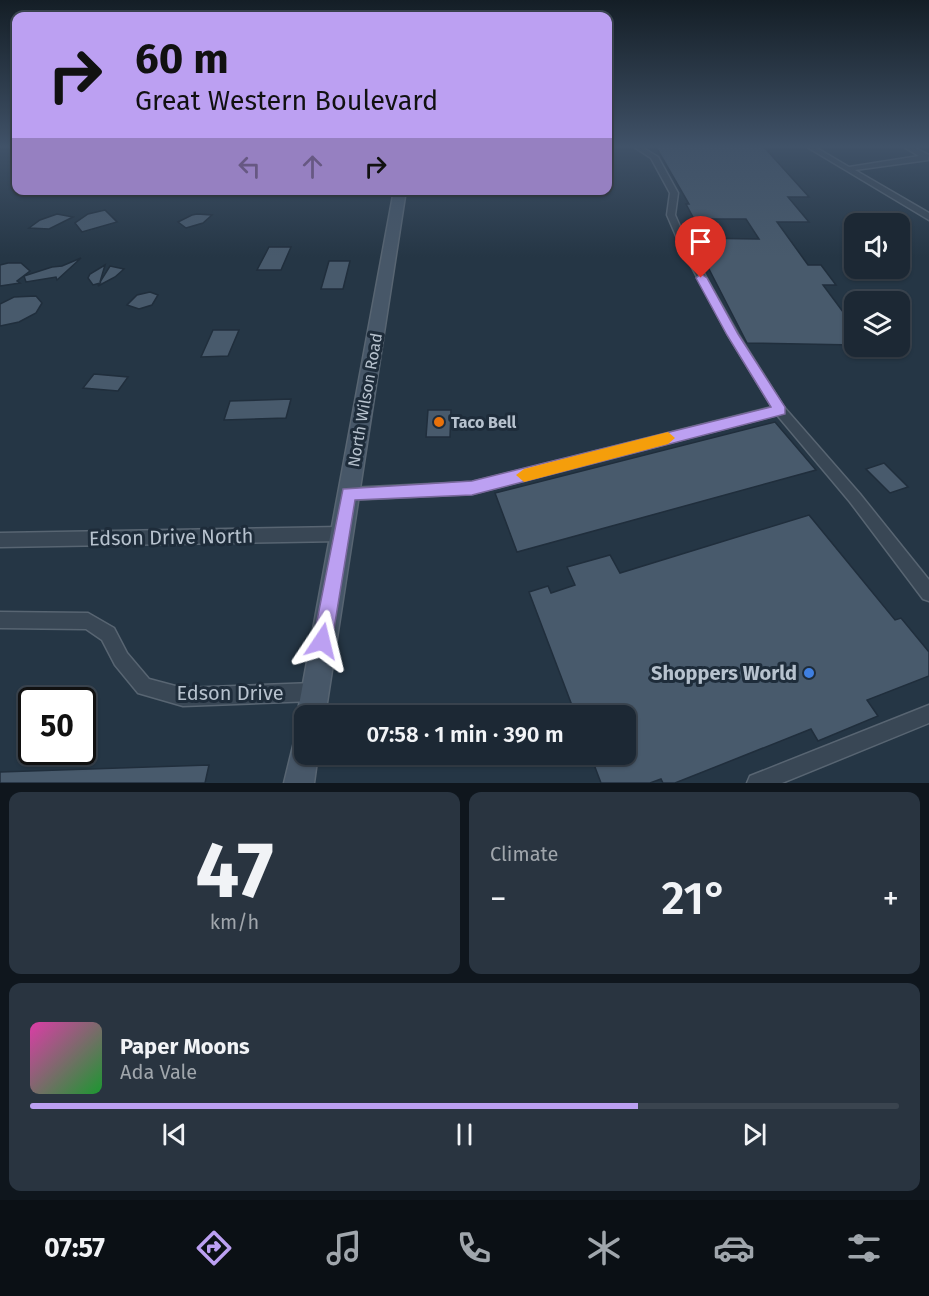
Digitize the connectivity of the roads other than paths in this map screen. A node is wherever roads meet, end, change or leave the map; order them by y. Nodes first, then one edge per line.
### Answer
1 (668, 184) edge
2 (871, 184) edge
3 (399, 195) edge
4 (929, 217) edge
5 (780, 410) junction
6 (348, 494) junction
7 (341, 534) junction
8 (0, 540) edge
9 (929, 592) edge
10 (0, 620) edge
11 (312, 704) edge
12 (929, 714) edge
13 (302, 765) edge
14 (299, 783) edge
15 (757, 783) edge

1 - 5 street
2 - 4 street
3 - 6 main road, North Wilson Road
5 - 6 street
5 - 9 street
6 - 7 main road, North Wilson Road
7 - 8 street, Edson Drive North
7 - 11 main road, North Wilson Road
10 - 11 street, Edson Drive
12 - 15 street
13 - 14 main road

